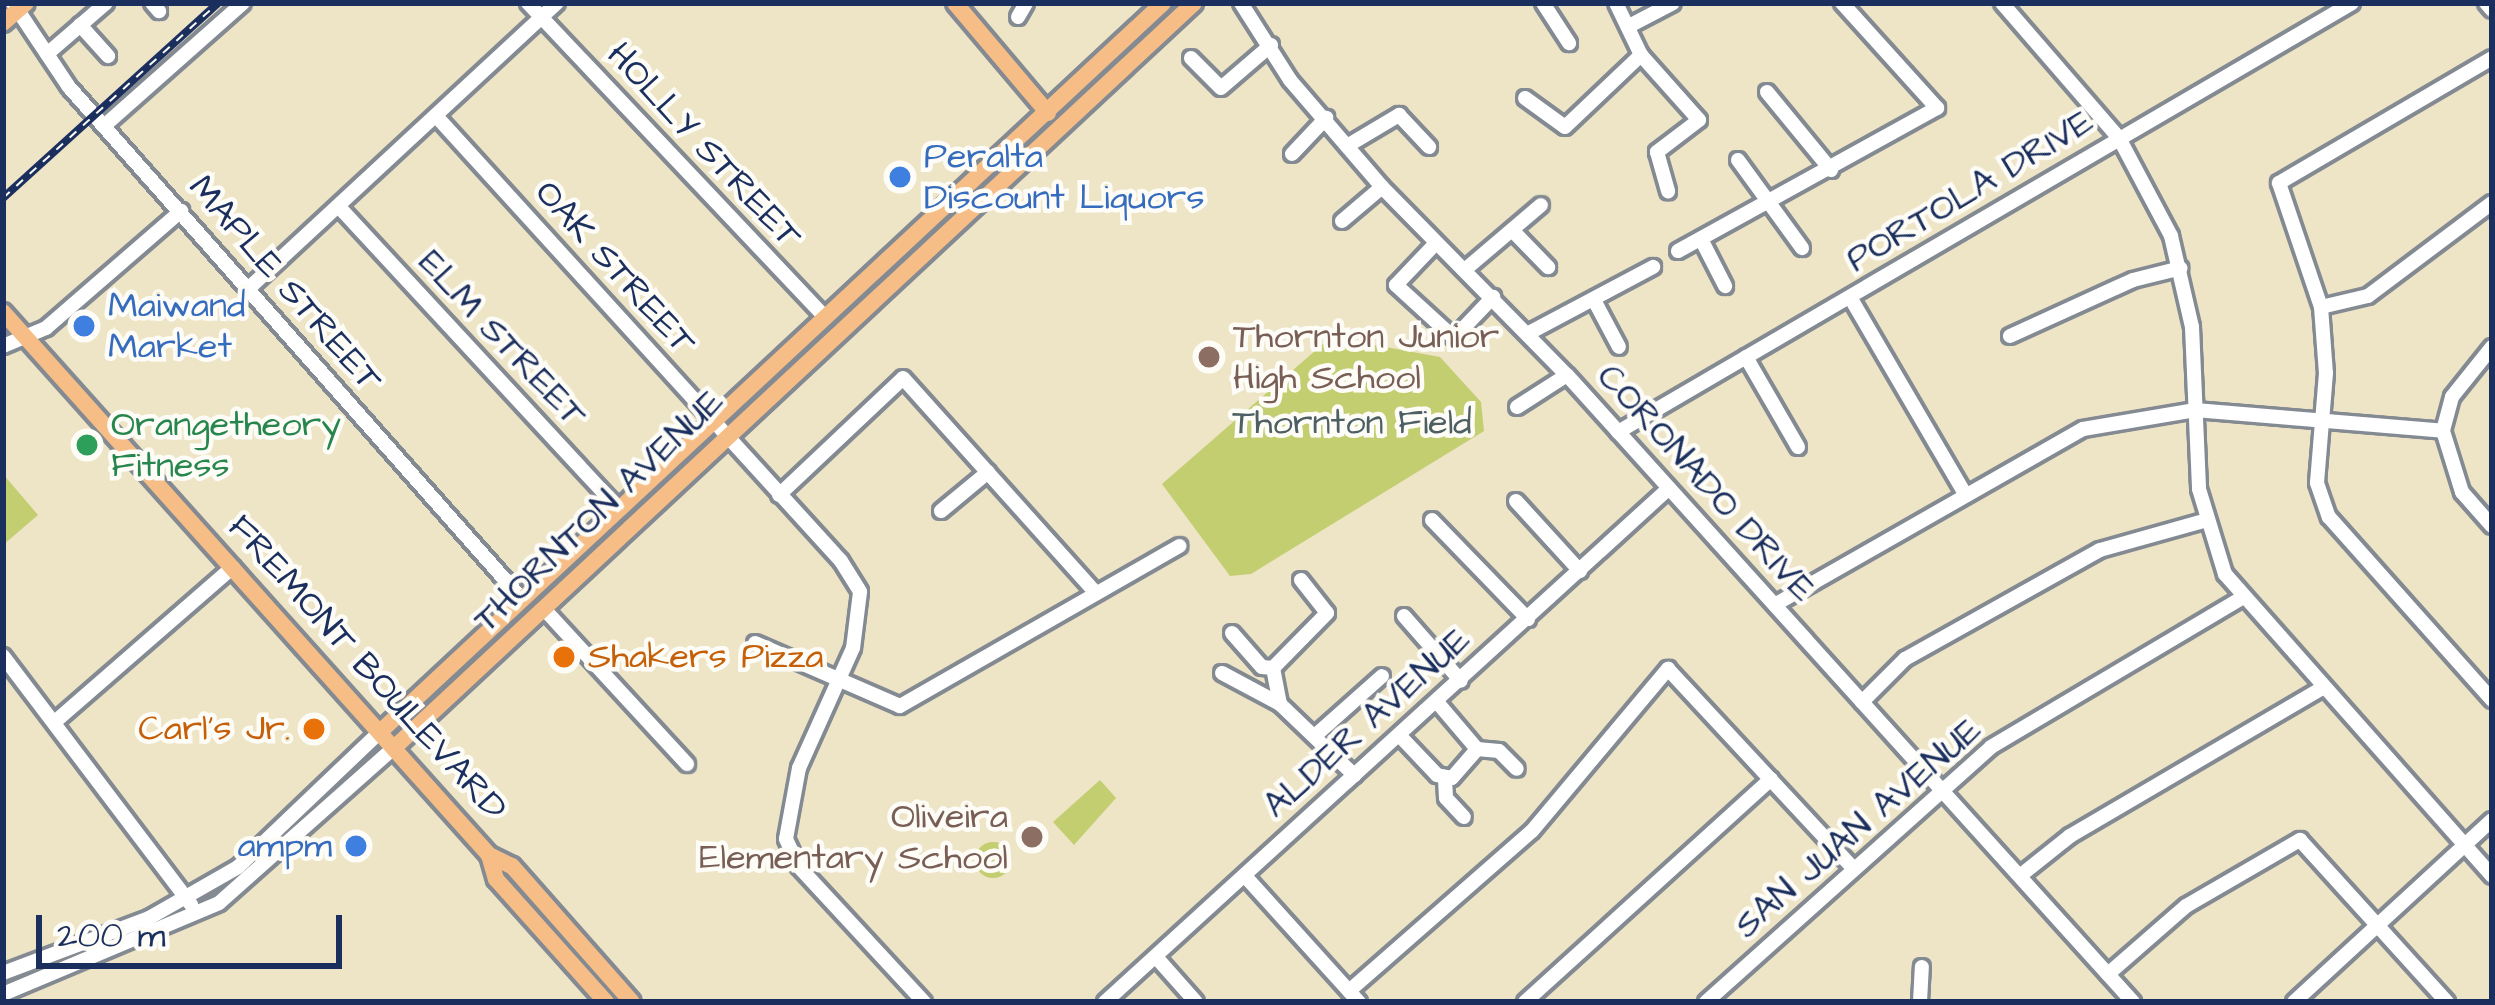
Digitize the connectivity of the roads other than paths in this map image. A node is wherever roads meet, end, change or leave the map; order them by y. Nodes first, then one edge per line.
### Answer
1 (106, 3) edge
2 (243, 3) edge
3 (528, 3) edge
4 (557, 3) edge
5 (956, 3) edge
6 (1162, 3) edge
7 (1194, 3) edge
8 (1241, 3) edge
9 (1543, 3) edge
10 (1616, 3) edge
11 (1673, 3) edge
12 (1842, 3) edge
13 (2002, 3) edge
14 (2352, 3) edge
15 (2486, 3) edge
16 (19, 5) edge
17 (2492, 10) edge
18 (542, 18) junction
19 (3, 22) edge
20 (80, 25) junction
21 (1631, 26) junction
22 (1569, 43) dead end
23 (1271, 45) junction
24 (47, 53) junction
25 (1641, 55) junction
26 (108, 56) dead end
27 (1190, 58) dead end
28 (2492, 58) edge
29 (1767, 92) dead end
30 (1525, 98) dead end
31 (1044, 108) junction
32 (436, 117) junction
33 (1326, 118) junction
34 (1057, 123) junction
35 (106, 125) junction
36 (2119, 138) junction
37 (1347, 146) junction
38 (1429, 147) dead end
39 (1292, 154) dead end
40 (1738, 160) dead end
41 (1832, 170) junction
42 (1382, 187) junction
43 (1668, 191) dead end
44 (2492, 203) edge
45 (1541, 205) dead end
46 (1771, 205) junction
47 (341, 209) junction
48 (181, 211) junction
49 (1342, 221) dead end
50 (1512, 230) junction
51 (1701, 239) junction
52 (1436, 243) junction
53 (1802, 248) dead end
54 (1678, 251) dead end
55 (1547, 267) dead end
56 (1653, 267) dead end
57 (1467, 268) junction
58 (2181, 268) junction
59 (1725, 286) dead end
60 (248, 289) junction
61 (1493, 297) junction
62 (1850, 297) junction
63 (1594, 300) junction
64 (2321, 308) junction
65 (3, 312) edge
66 (823, 315) junction
67 (1528, 334) junction
68 (24, 336) junction
69 (2009, 336) dead end
70 (3, 346) edge
71 (1619, 346) dead end
72 (2492, 347) edge
73 (1746, 357) junction
74 (1567, 375) junction
75 (1517, 407) dead end
76 (2195, 410) junction
77 (714, 420) junction
78 (2320, 420) junction
79 (2443, 431) junction
80 (1618, 432) junction
81 (725, 436) junction
82 (1798, 446) dead end
83 (988, 472) junction
84 (1669, 488) junction
85 (1964, 490) junction
86 (778, 495) junction
87 (1516, 501) dead end
88 (620, 509) junction
89 (941, 511) dead end
90 (1432, 520) dead end
91 (2204, 521) junction
92 (2492, 526) edge
93 (1179, 546) dead end
94 (233, 567) junction
95 (1580, 571) junction
96 (1301, 580) dead end
97 (1094, 591) junction
98 (522, 598) junction
99 (2242, 598) junction
100 (1776, 604) junction
101 (544, 609) junction
102 (1404, 616) dead end
103 (1528, 619) junction
104 (1232, 633) dead end
105 (755, 643) dead end
106 (3, 656) edge
107 (1273, 668) junction
108 (1222, 673) dead end
109 (1382, 676) dead end
110 (839, 680) junction
111 (1461, 681) junction
112 (2322, 688) junction
113 (2492, 700) edge
114 (1437, 702) junction
115 (1862, 702) junction
116 (1280, 704) junction
117 (56, 720) junction
118 (381, 731) junction
119 (1317, 734) junction
120 (1400, 736) junction
121 (394, 747) junction
122 (1477, 748) junction
123 (687, 764) dead end
124 (1517, 769) dead end
125 (1354, 775) junction
126 (1445, 779) junction
127 (1771, 779) junction
128 (1941, 788) junction
129 (1464, 817) dead end
130 (2492, 820) edge
131 (2463, 845) junction
132 (489, 855) junction
133 (1852, 867) junction
134 (2021, 875) junction
135 (1245, 876) junction
136 (2492, 876) edge
137 (187, 899) junction
138 (198, 915) junction
139 (2376, 924) junction
140 (1156, 956) junction
141 (1922, 968) dead end
142 (3, 973) edge
143 (2108, 974) junction
144 (3, 994) edge
145 (1354, 997) edge
146 (606, 1002) edge
147 (632, 1002) edge
148 (924, 1002) edge
149 (1106, 1002) edge
150 (1196, 1002) edge
151 (1525, 1002) edge
152 (1706, 1002) edge
153 (1920, 1002) edge
154 (2133, 1002) edge
155 (2294, 1002) edge
156 (2446, 1002) edge

1 - 20 street
2 - 35 street
3 - 18 street, HOLLY STREET
4 - 18 street
5 - 31 main road
6 - 31 main road, THORNTON AVENUE
7 - 34 main road, THORNTON AVENUE
8 - 23 street, CORONADO DRIVE
9 - 22 street
10 - 21 street
11 - 21 street
12 - 41 street
13 - 36 street
14 - 36 street, PORTOLA DRIVE
15 - 17 street
16 - 19 main road
16 - 24 street, MAPLE STREET
18 - 32 street
18 - 66 street, HOLLY STREET
20 - 24 street
20 - 26 street
21 - 25 street
23 - 27 street
23 - 33 street, CORONADO DRIVE
24 - 35 street, MAPLE STREET
25 - 30 street
25 - 43 street
28 - 64 street
29 - 41 street
31 - 34 main road
31 - 66 main road, THORNTON AVENUE
32 - 47 street
32 - 77 street, OAK STREET
33 - 37 street, CORONADO DRIVE
33 - 39 street
34 - 81 main road, THORNTON AVENUE
35 - 48 street, MAPLE STREET
36 - 58 street
36 - 62 street, PORTOLA DRIVE
37 - 38 street
37 - 42 street, CORONADO DRIVE
40 - 46 street
41 - 46 street
42 - 49 street
42 - 52 street, CORONADO DRIVE
44 - 64 street
45 - 50 street
46 - 51 street
46 - 53 street
47 - 60 street
47 - 88 street, ELM STREET
48 - 60 street, MAPLE STREET
48 - 68 street
50 - 55 street
50 - 57 street
51 - 54 street
51 - 59 street
52 - 57 street, CORONADO DRIVE
52 - 61 street
56 - 63 street
57 - 61 street, CORONADO DRIVE
58 - 69 street
58 - 76 street
60 - 98 street, MAPLE STREET
61 - 67 street, CORONADO DRIVE
62 - 73 street, PORTOLA DRIVE
62 - 85 street
63 - 67 street
63 - 71 street
64 - 78 street
65 - 68 main road, FREMONT BOULEVARD
66 - 77 main road, THORNTON AVENUE
67 - 74 street, CORONADO DRIVE
68 - 70 street
68 - 94 main road, FREMONT BOULEVARD
72 - 79 street
73 - 80 street, PORTOLA DRIVE
73 - 82 street
74 - 75 street
74 - 80 street, CORONADO DRIVE
76 - 78 street
76 - 85 street
76 - 91 street
77 - 81 street, OAK STREET
77 - 88 main road, THORNTON AVENUE
78 - 79 street
78 - 113 street
79 - 92 street
80 - 84 street, CORONADO DRIVE
81 - 86 street, OAK STREET
81 - 101 main road, THORNTON AVENUE
83 - 86 street
83 - 89 street
83 - 97 street
84 - 95 street, ALDER AVENUE
84 - 100 street, CORONADO DRIVE
85 - 100 street
86 - 110 street, OAK STREET
87 - 95 street
88 - 98 main road, THORNTON AVENUE
90 - 103 street
91 - 99 street
91 - 115 street
93 - 97 street
94 - 117 street
94 - 118 main road, FREMONT BOULEVARD
95 - 103 street, ALDER AVENUE
96 - 107 street
97 - 110 street
98 - 118 main road, THORNTON AVENUE
99 - 112 street
99 - 128 street, SAN JUAN AVENUE
100 - 115 street, CORONADO DRIVE
101 - 121 main road, THORNTON AVENUE
101 - 123 street
102 - 111 street
103 - 111 street, ALDER AVENUE
104 - 107 street
105 - 110 street
106 - 117 street
107 - 116 street
108 - 116 street
109 - 119 street
110 - 148 street, OAK STREET
111 - 114 street, ALDER AVENUE
112 - 131 street
112 - 134 street
114 - 120 street, ALDER AVENUE
114 - 122 street
115 - 128 street, CORONADO DRIVE
116 - 119 street
117 - 137 street
118 - 121 main road, FREMONT BOULEVARD
118 - 137 street, THORNTON AVENUE
119 - 125 street
120 - 125 street, ALDER AVENUE
120 - 126 street
121 - 132 main road, FREMONT BOULEVARD
121 - 138 street, THORNTON AVENUE
122 - 124 street
122 - 126 street
125 - 135 street, ALDER AVENUE
126 - 129 street
127 - 133 street
127 - 145 street
127 - 151 street
128 - 133 street, SAN JUAN AVENUE
128 - 134 street, CORONADO DRIVE
130 - 131 street
131 - 136 street
131 - 139 street
132 - 146 main road, FREMONT BOULEVARD
132 - 147 main road, FREMONT BOULEVARD
133 - 152 street, SAN JUAN AVENUE
134 - 143 street, CORONADO DRIVE
135 - 140 street, ALDER AVENUE
135 - 145 street
137 - 138 street
137 - 142 street, THORNTON AVENUE
138 - 144 street, THORNTON AVENUE
139 - 143 street
139 - 155 street
139 - 156 street
140 - 149 street, ALDER AVENUE
140 - 150 street
141 - 153 street
143 - 154 street, CORONADO DRIVE

